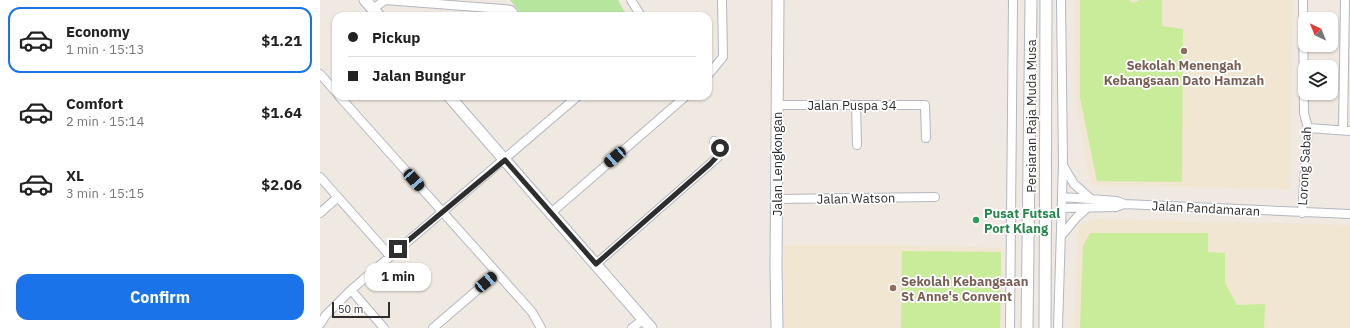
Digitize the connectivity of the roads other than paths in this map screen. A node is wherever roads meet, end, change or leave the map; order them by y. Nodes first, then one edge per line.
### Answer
1 (365, 0) edge
2 (631, 0) edge
3 (722, 0) edge
4 (778, 0) edge
5 (1013, 0) edge
6 (1031, 0) edge
7 (1046, 0) edge
8 (1061, 0) edge
9 (1303, 0) edge
10 (1345, 0) edge
11 (375, 12) edge
12 (377, 12) edge
13 (513, 12) edge
14 (638, 12) edge
15 (712, 70) edge
16 (320, 74) edge
17 (332, 88) edge
18 (343, 100) edge
19 (452, 100) edge
20 (573, 100) edge
21 (681, 100) edge
22 (778, 105) junction
23 (856, 105) junction
24 (1308, 128) junction
25 (1347, 130) edge
26 (926, 138) dead end
27 (714, 141) dead end
28 (857, 145) dead end
29 (505, 160) junction
30 (1063, 164) junction
31 (320, 177) edge
32 (338, 197) junction
33 (935, 197) dead end
34 (1062, 197) junction
35 (778, 199) junction
36 (1091, 200) junction
37 (1124, 204) junction
38 (1062, 208) junction
39 (1087, 208) junction
40 (442, 212) junction
41 (320, 213) edge
42 (551, 213) junction
43 (1302, 213) junction
44 (1350, 214) edge
45 (1060, 237) junction
46 (390, 256) junction
47 (596, 264) junction
48 (497, 273) junction
49 (351, 290) junction
50 (644, 319) junction
51 (320, 324) edge
52 (384, 328) edge
53 (433, 328) edge
54 (541, 328) edge
55 (632, 328) edge
56 (651, 328) edge
57 (777, 328) edge
58 (1010, 328) edge
59 (1027, 328) edge
60 (1045, 328) edge
61 (1058, 328) edge

1 - 11 street
2 - 14 street
3 - 15 street
4 - 22 street, Jalan Lengkongan
5 - 58 street
6 - 59 street, Persiaran Raja Muda Musa
7 - 60 street, Persiaran Raja Muda Musa
8 - 30 street
9 - 24 street, Lorong Sabah
10 - 25 street
12 - 13 street
16 - 17 street
18 - 40 street
19 - 29 street
20 - 29 street
21 - 42 street
22 - 23 street, Jalan Puspa 34
22 - 35 street, Jalan Lengkongan
23 - 26 street, Jalan Puspa 34
23 - 28 street
24 - 25 street
24 - 43 street, Lorong Sabah
27 - 47 street
29 - 40 street
29 - 42 street
30 - 34 street
30 - 36 street
31 - 32 street
32 - 41 street
32 - 46 street
33 - 35 street, Jalan Watson
34 - 36 street, Jalan Pandamaran
34 - 38 street
35 - 57 street, Jalan Lengkongan
36 - 37 street, Jalan Pandamaran
37 - 39 street
37 - 43 street, Jalan Pandamaran
38 - 39 street
38 - 45 street
39 - 45 street
40 - 46 street
40 - 48 street
42 - 47 street
43 - 44 street, Jalan Pandamaran
45 - 61 street
46 - 49 street
47 - 50 street
48 - 53 street
48 - 54 street
49 - 51 street
49 - 52 street
50 - 55 street
50 - 56 street

